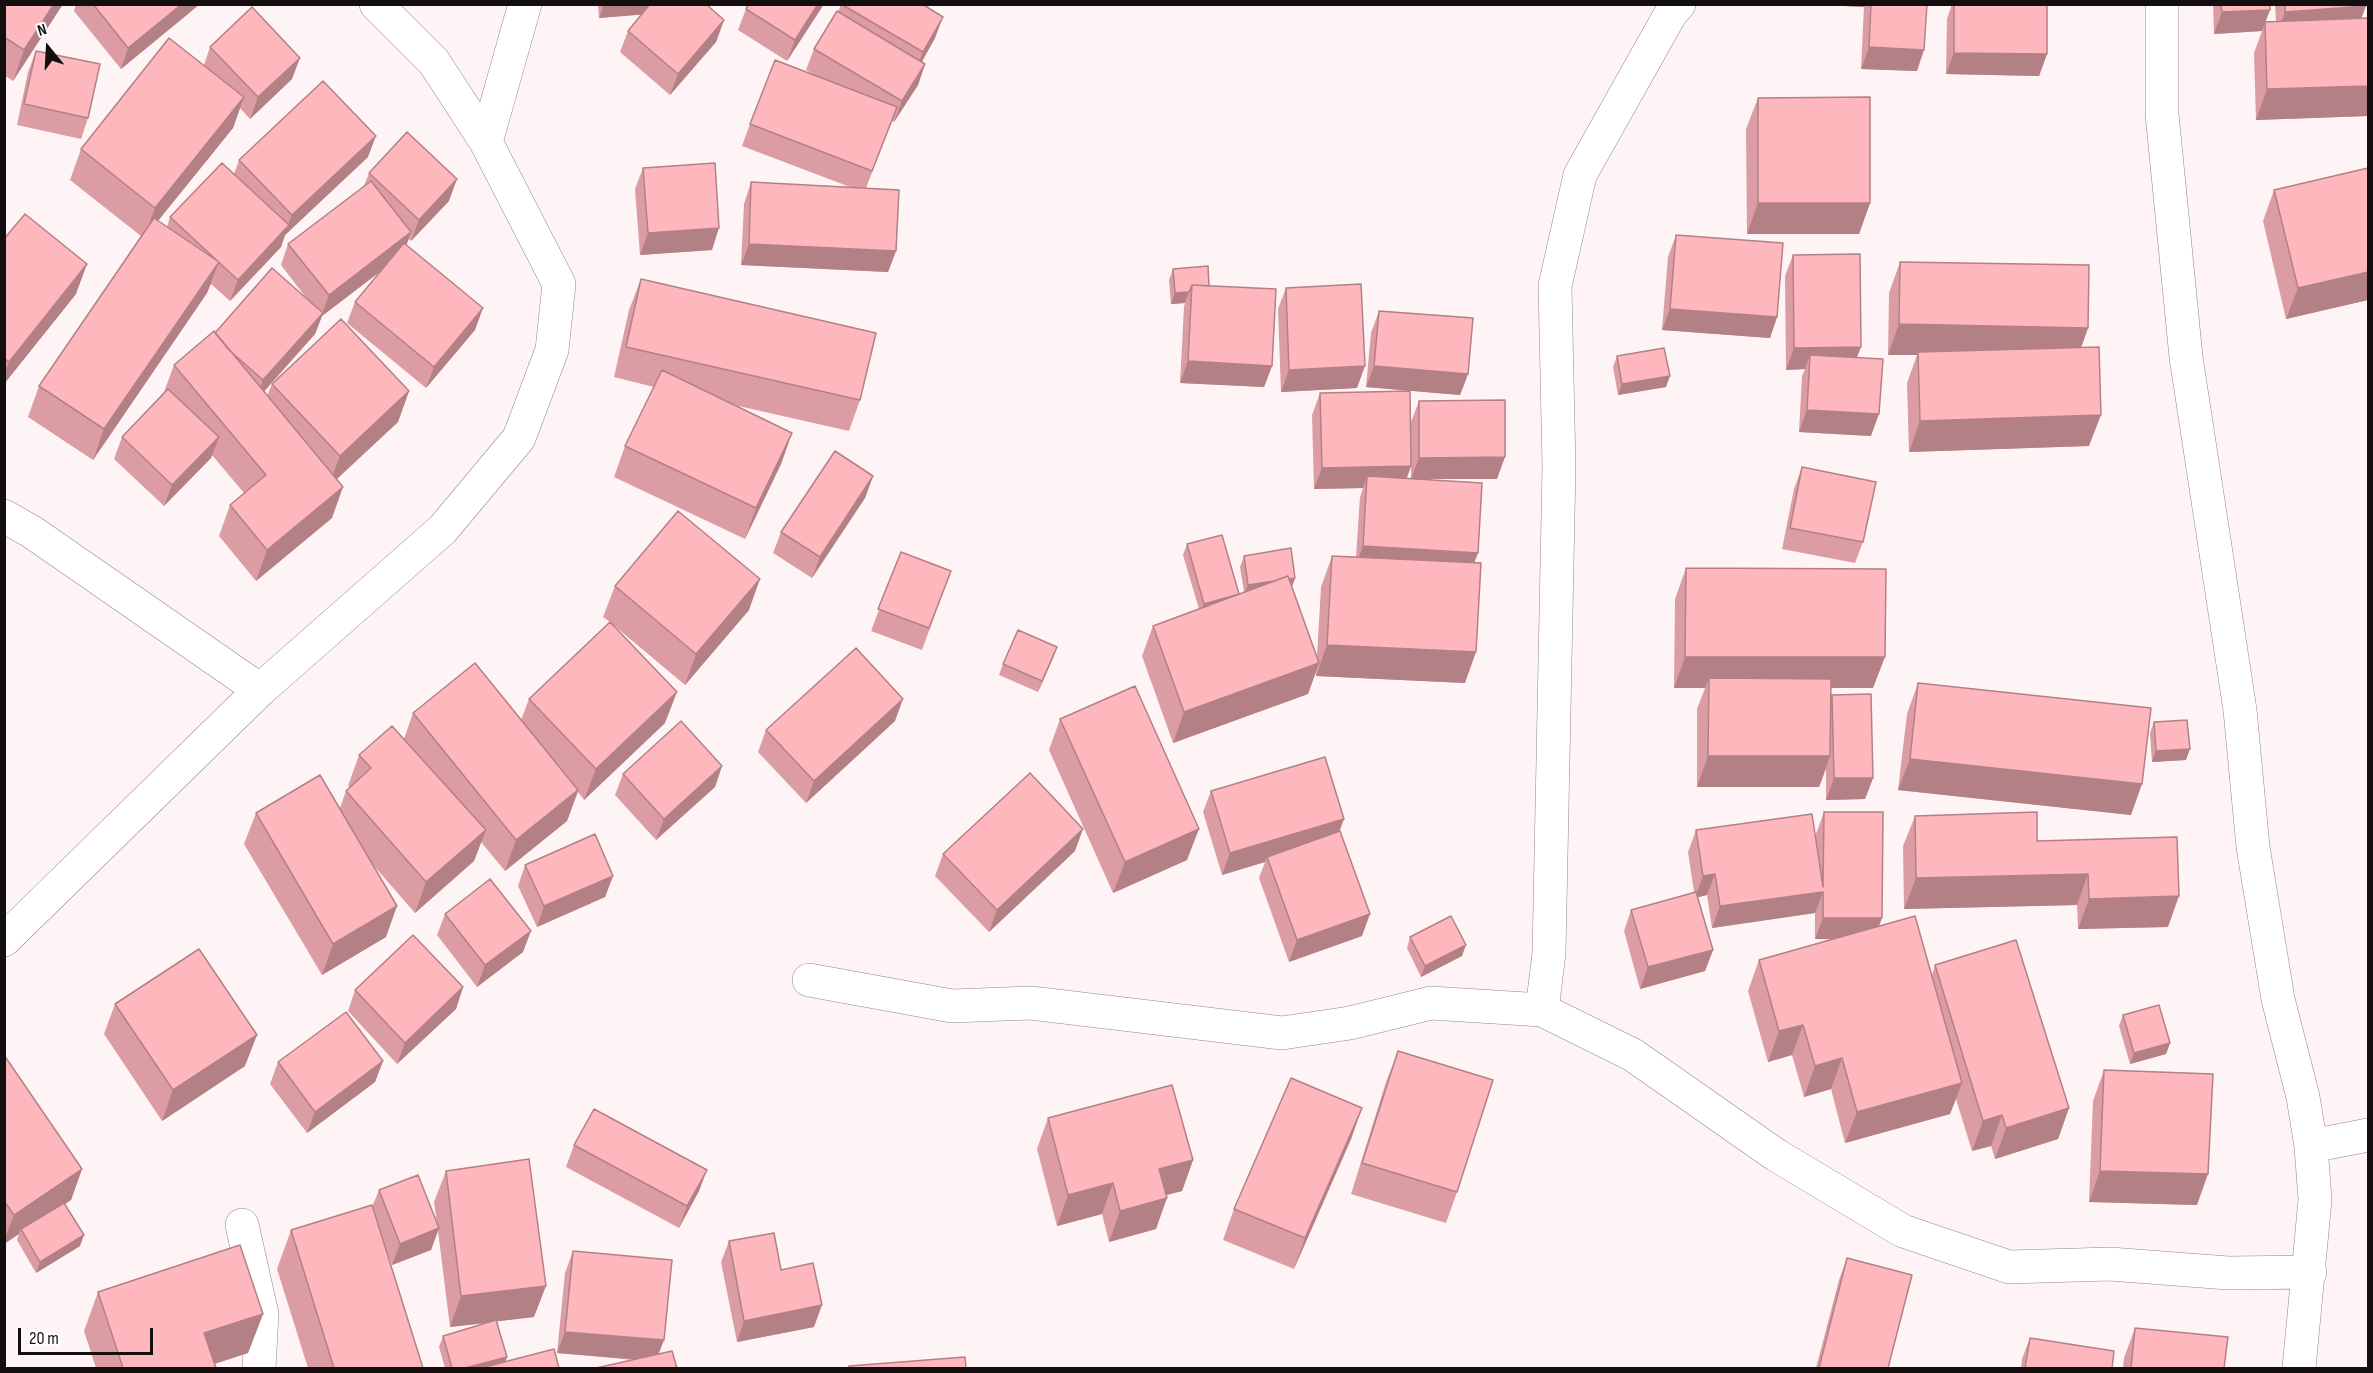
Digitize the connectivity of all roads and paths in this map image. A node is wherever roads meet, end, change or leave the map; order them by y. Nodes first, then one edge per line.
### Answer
1 (376, 4) edge
2 (525, 4) edge
3 (1679, 4) edge
4 (2162, 4) edge
5 (486, 142) junction
6 (4, 516) edge
7 (260, 690) junction
8 (4, 940) edge
9 (809, 980) dead end
10 (1542, 1010) junction
11 (2368, 1135) edge
12 (2311, 1146) junction
13 (242, 1225) dead end
14 (2310, 1272) junction
15 (259, 1368) edge
16 (2299, 1368) edge

1 - 5 street
2 - 5 street
3 - 10 street
4 - 12 street
5 - 7 street
6 - 7 street
7 - 8 street
9 - 10 street
10 - 14 street
11 - 12 street
12 - 14 street
13 - 15 street
14 - 16 street

